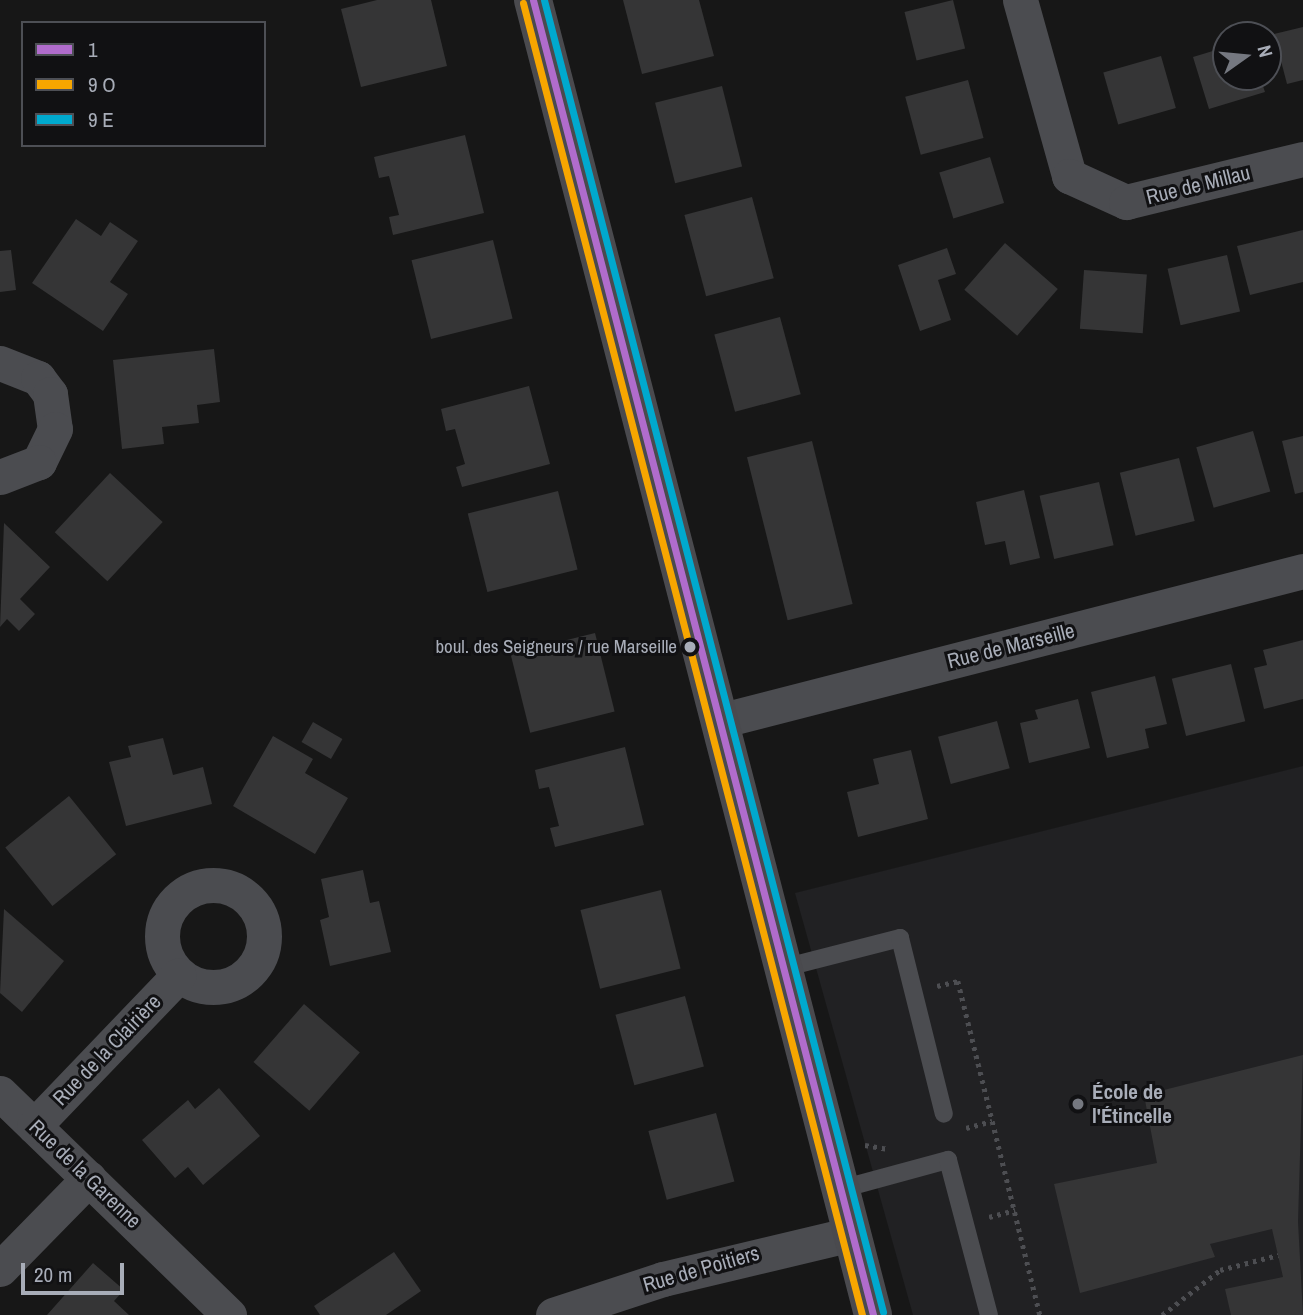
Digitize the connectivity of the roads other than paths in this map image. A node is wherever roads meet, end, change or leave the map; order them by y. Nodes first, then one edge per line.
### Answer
1 (533, 0) edge
2 (1020, 0) edge
3 (1303, 159) edge
4 (0, 363) edge
5 (0, 477) edge
6 (1303, 571) edge
7 (719, 721) junction
8 (783, 968) junction
9 (180, 975) dead end
10 (0, 1093) edge
11 (944, 1114) dead end
12 (34, 1126) junction
13 (89, 1178) junction
14 (841, 1189) junction
15 (852, 1234) junction
16 (0, 1269) edge
17 (229, 1315) edge
18 (553, 1315) edge
19 (873, 1315) edge
20 (989, 1315) edge

1 - 7 street
2 - 3 street, Rue de Millau
4 - 5 street
6 - 7 street, Rue de Marseille
7 - 8 street
8 - 11 lane
8 - 14 street
9 - 12 street, Rue de la Clairière
10 - 12 street, Rue de la Garenne
12 - 13 street, Rue de la Garenne
13 - 16 street
13 - 17 street, Rue de la Garenne
14 - 15 street
14 - 20 lane
15 - 18 street, Rue de Poitiers
15 - 19 street

